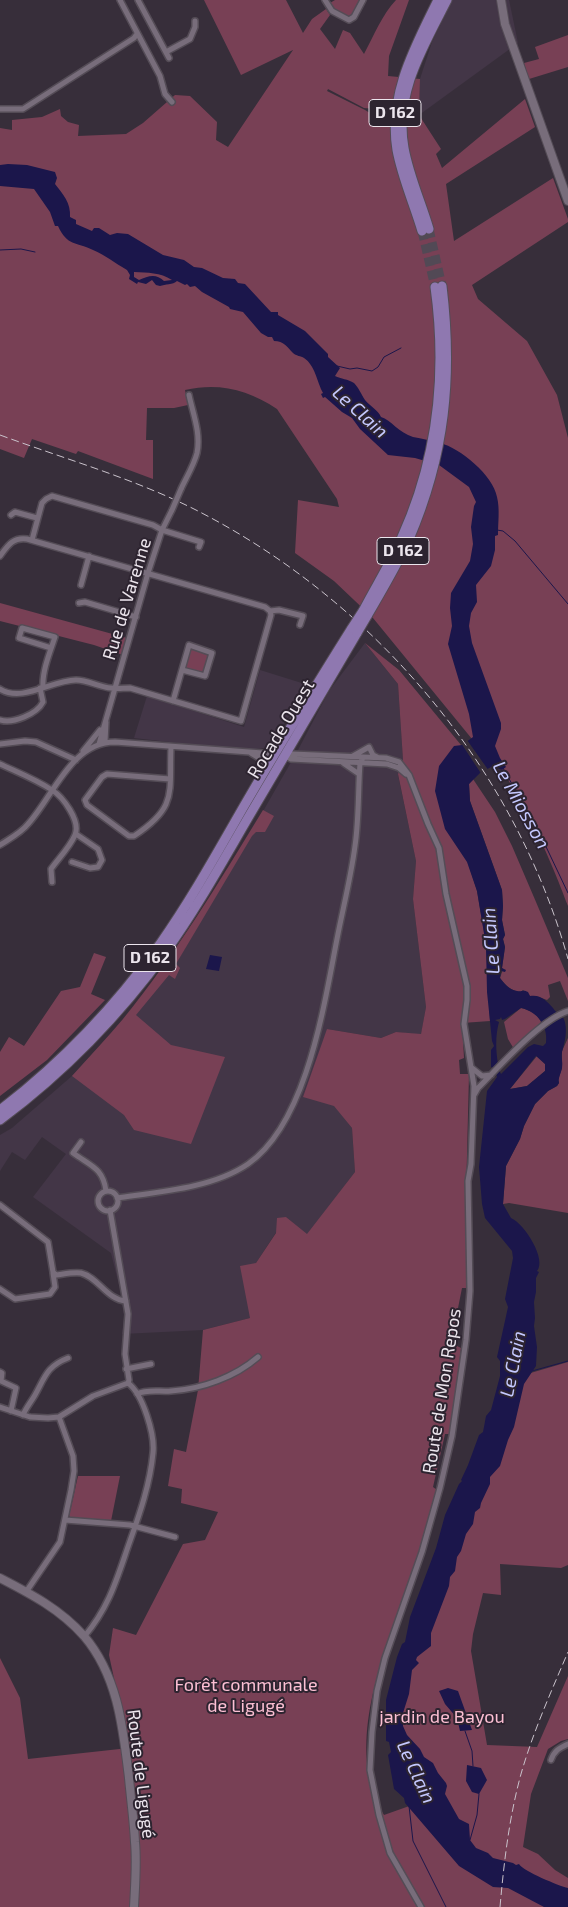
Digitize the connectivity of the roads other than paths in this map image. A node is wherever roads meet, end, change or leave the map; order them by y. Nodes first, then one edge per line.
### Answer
1 (120, 0) edge
2 (138, 0) edge
3 (325, 0) edge
4 (363, 0) edge
5 (438, 0) edge
6 (448, 0) edge
7 (496, 0) edge
8 (501, 0) edge
9 (351, 20) junction
10 (195, 21) dead end
11 (505, 24) junction
12 (348, 25) dead end
13 (137, 34) junction
14 (166, 52) junction
15 (169, 58) dead end
16 (172, 102) dead end
17 (0, 109) edge
18 (566, 186) edge
19 (567, 198) edge
20 (439, 287) tunnel mouth
21 (189, 395) dead end
22 (11, 515) dead end
23 (37, 518) junction
24 (162, 530) junction
25 (32, 540) junction
26 (200, 547) dead end
27 (0, 556) edge
28 (89, 556) junction
29 (148, 573) junction
30 (81, 585) dead end
31 (79, 603) dead end
32 (270, 611) junction
33 (136, 617) junction
34 (300, 625) dead end
35 (354, 631) junction
36 (51, 648) junction
37 (182, 670) junction
38 (41, 688) junction
39 (115, 688) junction
40 (0, 689) edge
41 (173, 701) junction
42 (106, 719) junction
43 (0, 720) edge
44 (106, 742) junction
45 (293, 742) junction
46 (0, 744) edge
47 (99, 744) junction
48 (171, 747) junction
49 (251, 753) junction
50 (275, 754) junction
51 (302, 754) junction
52 (285, 756) junction
53 (347, 757) junction
54 (77, 758) junction
55 (378, 758) junction
56 (362, 760) junction
57 (343, 762) junction
58 (0, 764) edge
59 (267, 767) junction
60 (359, 774) junction
61 (170, 779) junction
62 (412, 780) junction
63 (52, 790) junction
64 (76, 834) junction
65 (0, 845) edge
66 (72, 862) dead end
67 (52, 882) dead end
68 (566, 1012) edge
69 (471, 1066) junction
70 (491, 1075) junction
71 (473, 1079) junction
72 (474, 1095) junction
73 (0, 1110) edge
74 (0, 1120) edge
75 (81, 1142) dead end
76 (106, 1191) junction
77 (118, 1198) junction
78 (0, 1206) edge
79 (110, 1210) junction
80 (52, 1272) junction
81 (0, 1289) edge
82 (126, 1301) junction
83 (258, 1357) dead end
84 (68, 1358) dead end
85 (151, 1364) dead end
86 (126, 1369) junction
87 (0, 1372) edge
88 (128, 1383) junction
89 (136, 1394) junction
90 (0, 1407) edge
91 (11, 1411) junction
92 (23, 1415) junction
93 (59, 1416) junction
94 (65, 1520) junction
95 (136, 1526) junction
96 (175, 1537) dead end
97 (0, 1578) edge
98 (26, 1592) junction
99 (84, 1636) junction
100 (568, 1744) edge
101 (551, 1760) dead end
102 (134, 1907) edge
103 (421, 1907) edge

1 - 13 street
2 - 14 street
3 - 9 street
4 - 9 street
5 - 6 main road, D 162
7 - 11 street
8 - 11 street
9 - 12 street
10 - 14 street
11 - 18 street
13 - 16 street
13 - 17 street
14 - 15 street
18 - 19 street
20 - 35 main road, Rocade Ouest / D 162, bridge
21 - 24 street, Rue de Varenne, bridge
22 - 23 street
23 - 24 street
23 - 25 street
24 - 26 street
24 - 29 street, Rue de Varenne
25 - 27 street
25 - 28 street
28 - 29 street
28 - 30 street
29 - 32 street
29 - 33 street, Rue de Varenne
31 - 33 street
32 - 34 street
32 - 41 street
33 - 39 street, Rue de Varenne
35 - 45 main road, Rocade Ouest / D 162
35 - 50 main road, Rocade Ouest / D 162
36 - 36 street
36 - 38 street
37 - 37 street
37 - 41 street
38 - 39 street
38 - 40 street
38 - 43 street
39 - 41 street
39 - 42 street, Rue de Varenne
42 - 44 street, Rue de Varenne
42 - 47 street, Rue de Varenne
42 - 54 street, Rue de Varenne
44 - 47 street
44 - 48 street
45 - 51 street
45 - 52 main road, Rocade Ouest / D 162
46 - 54 street
47 - 54 street
48 - 49 street
48 - 61 street
49 - 50 street
49 - 59 street
50 - 52 street
50 - 59 main road, Rocade Ouest / D 162
51 - 52 street
51 - 53 street
52 - 57 street
52 - 74 main road, Rocade Ouest / D 162
53 - 55 street
53 - 56 street
54 - 63 street, Rue de Varenne
55 - 56 street
55 - 62 street
56 - 57 street
56 - 60 street
56 - 62 street
57 - 60 street
58 - 63 street
59 - 73 main road, Rocade Ouest / D 162
60 - 77 street
61 - 61 street
62 - 69 street, Route de Mon Repos
63 - 64 street
63 - 65 street, Rue de Varenne
64 - 66 street
64 - 67 street
68 - 70 street
69 - 70 street
69 - 71 street, Route de Mon Repos
70 - 71 street
70 - 72 street
71 - 72 street, Route de Mon Repos
72 - 103 street, Route de Mon Repos
75 - 76 street
76 - 77 street
76 - 79 street
77 - 79 street
78 - 80 street
79 - 82 street
80 - 81 street
80 - 82 street
82 - 86 street
83 - 89 street
84 - 92 street
85 - 86 street
86 - 88 street
87 - 91 street
88 - 89 street
88 - 93 street
89 - 95 street
90 - 91 street
91 - 92 street
92 - 93 street
93 - 94 street
94 - 95 street
94 - 98 street
95 - 96 street
95 - 99 street
97 - 98 street, Route de Ligugé
98 - 99 street, Route de Ligugé
99 - 102 street, Route de Ligugé
100 - 101 street

